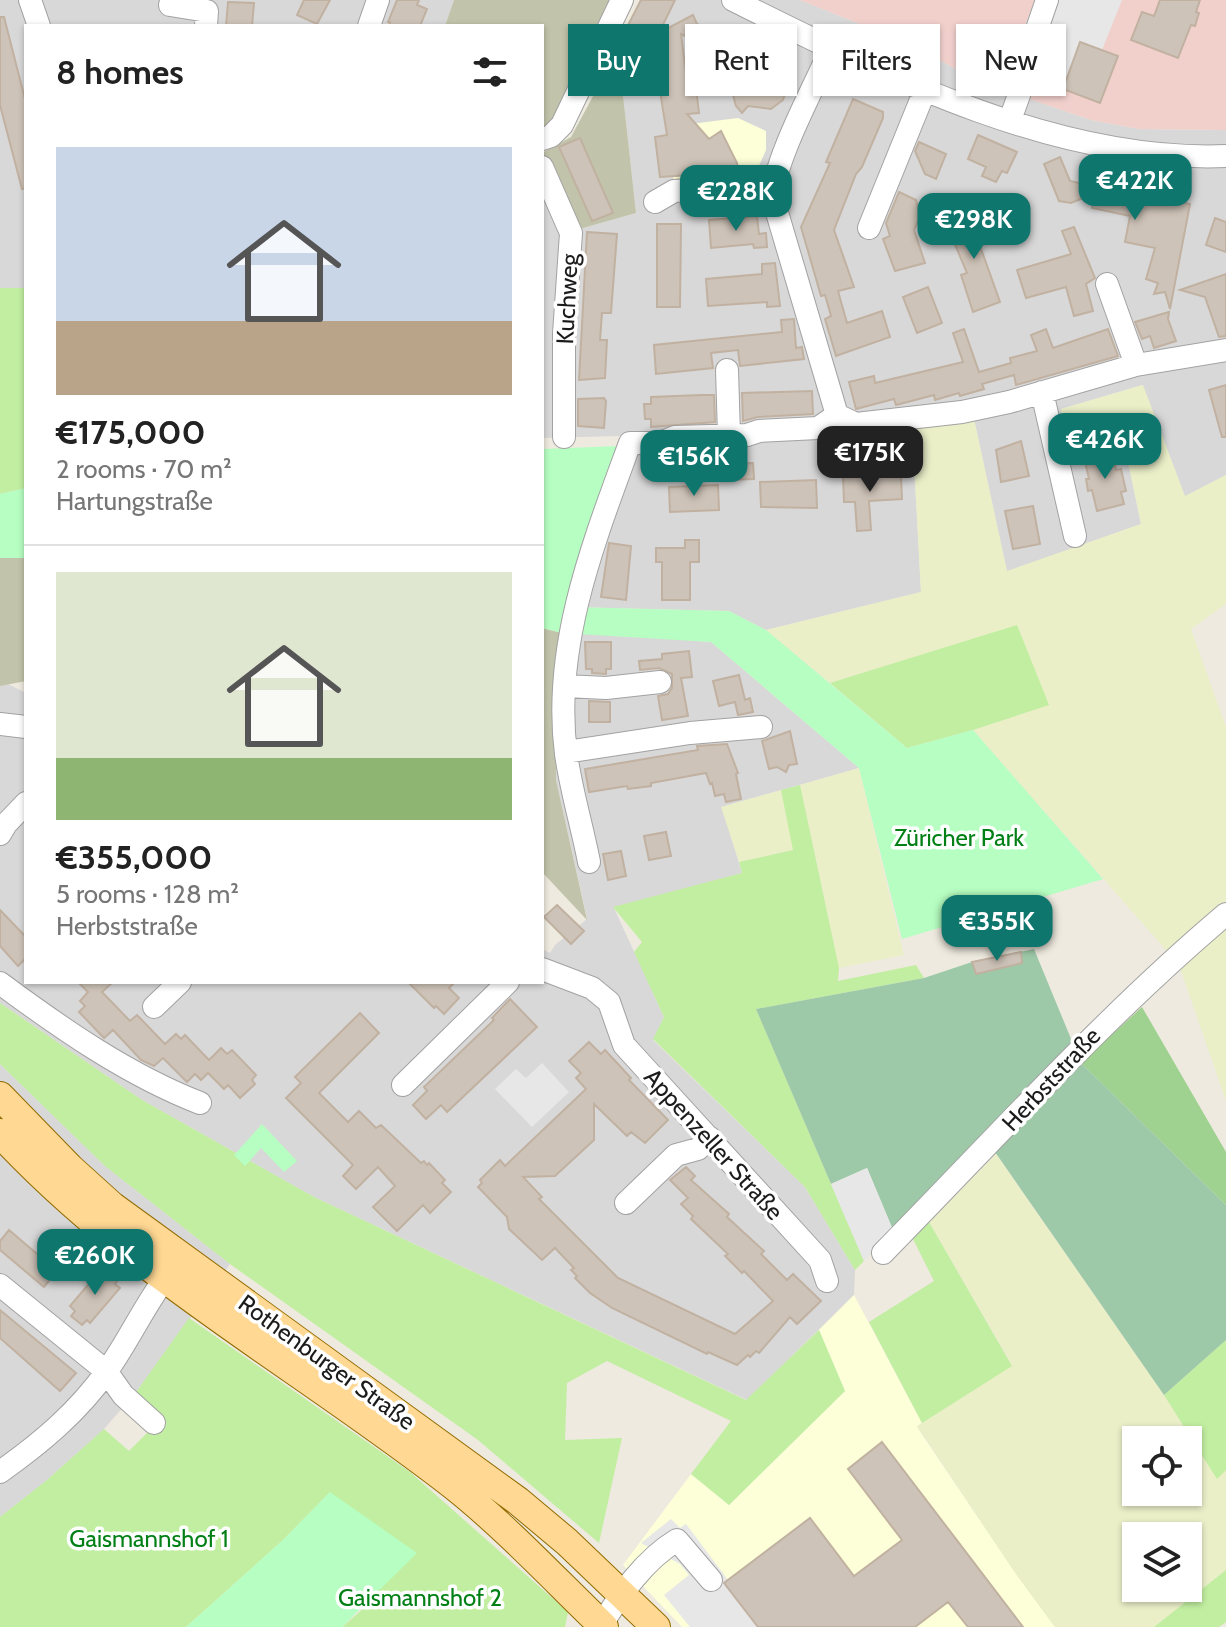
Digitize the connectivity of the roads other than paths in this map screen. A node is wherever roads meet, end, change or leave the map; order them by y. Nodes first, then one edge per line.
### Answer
1 (30, 0) edge
2 (378, 0) edge
3 (622, 0) edge
4 (733, 0) edge
5 (1047, 0) edge
6 (170, 5) dead end
7 (206, 18) edge
8 (38, 24) edge
9 (370, 24) edge
10 (813, 40) edge
11 (813, 91) edge
12 (940, 95) edge
13 (923, 96) edge
14 (1010, 120) junction
15 (544, 138) edge
16 (1226, 156) edge
17 (544, 172) edge
18 (773, 184) junction
19 (655, 202) dead end
20 (869, 228) dead end
21 (1107, 284) dead end
22 (1226, 350) edge
23 (1136, 365) junction
24 (727, 370) dead end
25 (1042, 392) junction
26 (837, 415) junction
27 (729, 435) junction
28 (564, 437) dead end
29 (1075, 536) dead end
30 (660, 682) dead end
31 (565, 686) junction
32 (0, 724) edge
33 (24, 727) edge
34 (761, 727) dead end
35 (566, 752) junction
36 (24, 805) edge
37 (0, 834) edge
38 (589, 862) dead end
39 (1226, 914) edge
40 (544, 970) edge
41 (0, 983) edge
42 (178, 984) edge
43 (506, 984) edge
44 (154, 1007) dead end
45 (403, 1085) dead end
46 (0, 1096) edge
47 (200, 1103) dead end
48 (0, 1133) edge
49 (710, 1138) junction
50 (626, 1203) dead end
51 (883, 1253) dead end
52 (173, 1268) junction
53 (827, 1281) dead end
54 (0, 1285) edge
55 (106, 1371) junction
56 (154, 1423) dead end
57 (0, 1472) edge
58 (711, 1580) dead end
59 (622, 1594) junction
60 (602, 1626) edge
61 (656, 1627) edge

1 - 8 street
2 - 9 street
3 - 15 street
4 - 10 street
5 - 14 street
6 - 7 street
11 - 18 street
12 - 14 street
13 - 20 street
14 - 16 street
17 - 28 street, Kuchweg
18 - 19 street
18 - 26 street
21 - 23 street
22 - 23 street
23 - 25 street
24 - 27 street
25 - 26 street
25 - 29 street
26 - 27 street
27 - 31 street
30 - 31 street
31 - 35 street
32 - 33 street
34 - 35 street
35 - 38 street
36 - 37 street
39 - 51 street, Herbststraße
40 - 49 street, Appenzeller Straße
41 - 47 street
42 - 44 street
43 - 45 street
46 - 52 main road, Rothenburger Straße
48 - 52 main road, Rothenburger Straße
49 - 50 street
49 - 53 street, Appenzeller Straße
52 - 55 street
52 - 59 main road, Rothenburger Straße
52 - 60 main road, Rothenburger Straße
54 - 55 street
55 - 56 street
55 - 57 street
58 - 59 street
59 - 60 street
59 - 61 main road, Rothenburger Straße

